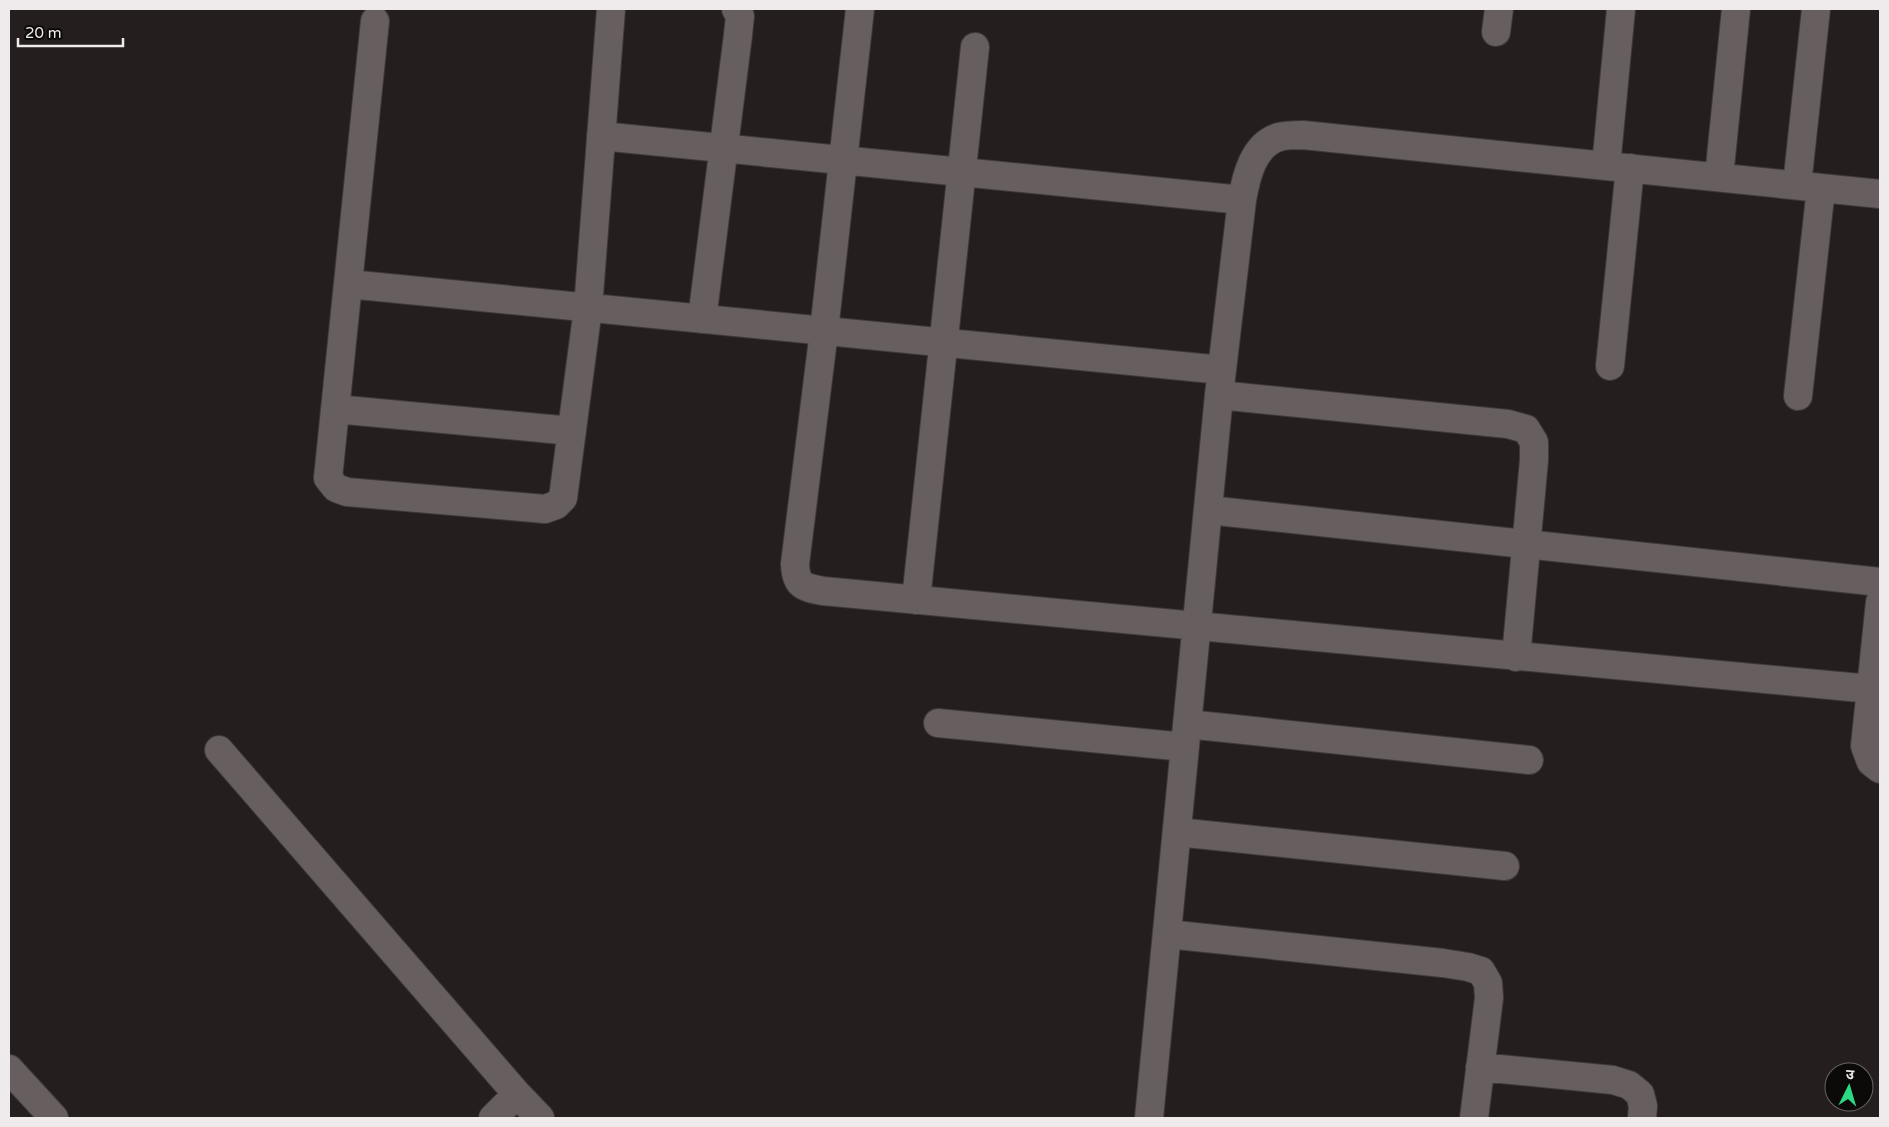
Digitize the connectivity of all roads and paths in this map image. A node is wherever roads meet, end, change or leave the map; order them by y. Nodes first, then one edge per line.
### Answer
1 (611, 9) edge
2 (736, 9) edge
3 (860, 9) edge
4 (1621, 9) edge
5 (1736, 9) edge
6 (1816, 9) edge
7 (375, 21) dead end
8 (975, 47) dead end
9 (601, 136) junction
10 (724, 148) junction
11 (843, 160) junction
12 (1618, 167) junction
13 (962, 172) junction
14 (1719, 178) junction
15 (1809, 187) junction
16 (1880, 194) edge
17 (1242, 200) junction
18 (348, 284) junction
19 (588, 308) junction
20 (702, 319) junction
21 (824, 331) junction
22 (944, 342) junction
23 (1610, 366) dead end
24 (1220, 383) junction
25 (1798, 396) dead end
26 (335, 410) junction
27 (572, 431) junction
28 (1208, 510) junction
29 (1526, 545) junction
30 (1880, 582) edge
31 (916, 600) junction
32 (1880, 602) edge
33 (1197, 627) junction
34 (1516, 656) junction
35 (1871, 689) junction
36 (938, 723) dead end
37 (1186, 736) junction
38 (219, 750) dead end
39 (1529, 760) dead end
40 (1880, 769) edge
41 (1177, 832) junction
42 (1505, 866) dead end
43 (1167, 934) junction
44 (1480, 1067) junction
45 (9, 1069) edge
46 (517, 1094) junction
47 (54, 1118) edge
48 (493, 1118) edge
49 (540, 1118) edge
50 (1149, 1118) edge
51 (1474, 1118) edge
52 (1642, 1118) edge

1 - 9 street
2 - 10 street
3 - 11 street
4 - 12 street
5 - 14 street
6 - 15 street
7 - 18 street
8 - 13 street
9 - 10 street
9 - 19 street
10 - 11 street
10 - 20 street
11 - 13 street
11 - 21 street
12 - 14 street
12 - 17 street
12 - 23 street
13 - 17 street
13 - 22 street
14 - 15 street
15 - 16 street
15 - 25 street
17 - 24 street
18 - 19 street
18 - 26 street
19 - 20 street
19 - 27 street
20 - 21 street
21 - 22 street
21 - 31 street
22 - 24 street
22 - 31 street
24 - 28 street
24 - 29 street
26 - 27 street
26 - 27 street
28 - 29 street
28 - 33 street
29 - 30 street
29 - 34 street
31 - 33 street
32 - 35 street
33 - 34 street
33 - 37 street
34 - 35 street
35 - 40 street
36 - 37 street
37 - 39 street
37 - 41 street
38 - 46 street
41 - 42 street
41 - 43 street
43 - 44 street
43 - 50 street
44 - 51 street
44 - 52 street
45 - 47 street
46 - 48 street
46 - 49 street

